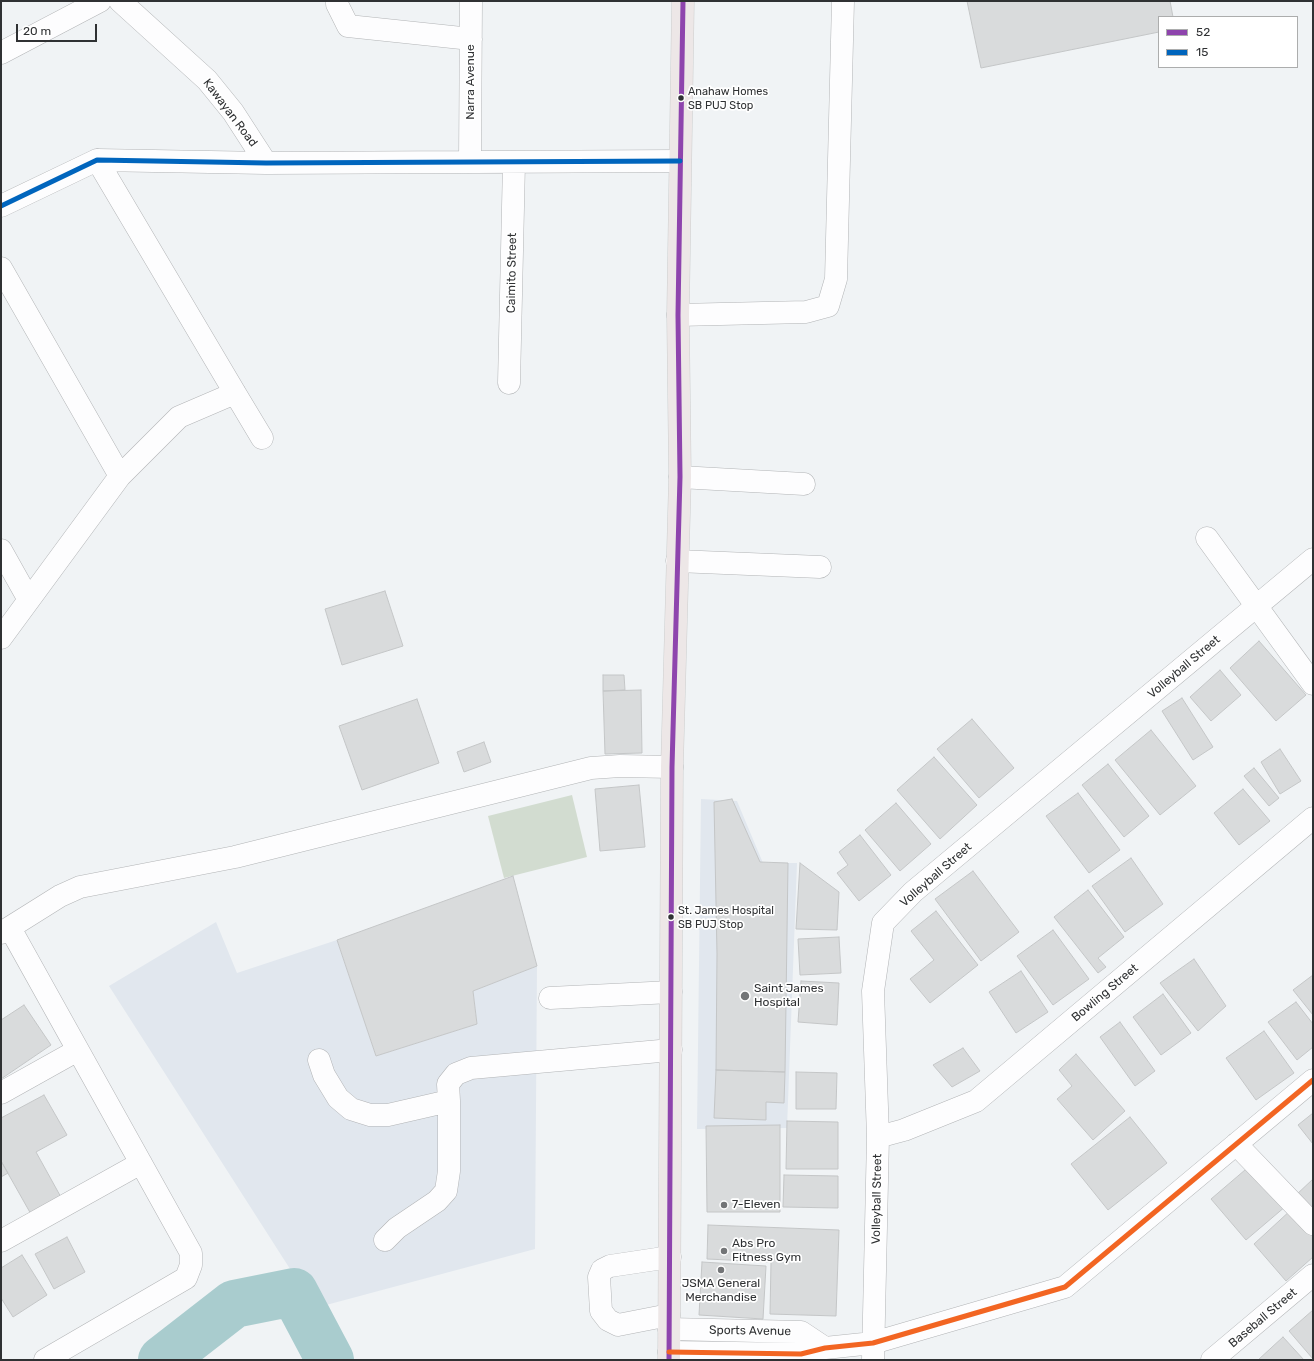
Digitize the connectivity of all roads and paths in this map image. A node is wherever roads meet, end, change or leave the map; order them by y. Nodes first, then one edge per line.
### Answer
1 (100, 1) edge
2 (120, 1) edge
3 (337, 1) edge
4 (471, 1) edge
5 (683, 1) edge
6 (843, 1) edge
7 (471, 39) junction
8 (1, 53) edge
9 (97, 160) junction
10 (680, 161) junction
11 (470, 162) junction
12 (266, 163) junction
13 (514, 163) junction
14 (1, 206) edge
15 (1, 268) edge
16 (678, 315) junction
17 (509, 383) dead end
18 (235, 393) junction
19 (262, 438) dead end
20 (120, 476) junction
21 (680, 477) junction
22 (804, 484) dead end
23 (1207, 538) dead end
24 (1, 550) edge
25 (1313, 559) edge
26 (678, 561) junction
27 (820, 567) dead end
28 (29, 600) junction
29 (1257, 607) junction
30 (1, 638) edge
31 (1313, 684) edge
32 (672, 767) junction
33 (1313, 818) edge
34 (6, 931) edge
35 (671, 992) junction
36 (550, 998) dead end
37 (78, 1050) junction
38 (670, 1050) junction
39 (319, 1060) dead end
40 (1313, 1080) edge
41 (1, 1093) edge
42 (449, 1101) junction
43 (878, 1137) junction
44 (1236, 1144) junction
45 (141, 1163) junction
46 (1313, 1224) edge
47 (385, 1240) dead end
48 (1, 1241) edge
49 (670, 1257) junction
50 (1313, 1275) edge
51 (669, 1322) junction
52 (825, 1348) junction
53 (873, 1352) edge
54 (669, 1356) edge
55 (45, 1360) edge
56 (1212, 1360) edge

1 - 8 street
2 - 12 street, Kawayan Road
3 - 7 street
4 - 7 street, Narra Avenue
5 - 10 main road
6 - 16 street
7 - 11 street, Narra Avenue
9 - 12 street
9 - 14 street
9 - 18 street
10 - 13 street
10 - 16 main road
11 - 12 street
11 - 13 street
13 - 17 street, Caimito Street
15 - 20 street
16 - 21 main road
18 - 19 street
18 - 20 street
20 - 28 street
21 - 22 street
21 - 26 main road
23 - 29 street
24 - 28 street
25 - 29 street, Volleyball Street
26 - 27 street
26 - 32 main road
28 - 30 street
29 - 31 street
29 - 43 street, Volleyball Street
32 - 34 street
32 - 35 main road
33 - 43 street, Bowling Street
34 - 37 street
35 - 36 street
35 - 38 main road
37 - 41 street
37 - 45 street
38 - 42 street
38 - 49 main road
39 - 42 street
40 - 44 street, Sports Avenue
42 - 47 street
43 - 53 street, Volleyball Street
44 - 46 street
44 - 53 street, Sports Avenue
45 - 48 street
45 - 55 street
49 - 51 main road
49 - 51 street, Sports Avenue
50 - 56 street, Baseball Street
51 - 52 street, Sports Avenue
51 - 54 main road
52 - 53 street, Sports Avenue
52 - 54 street, Sports Avenue

